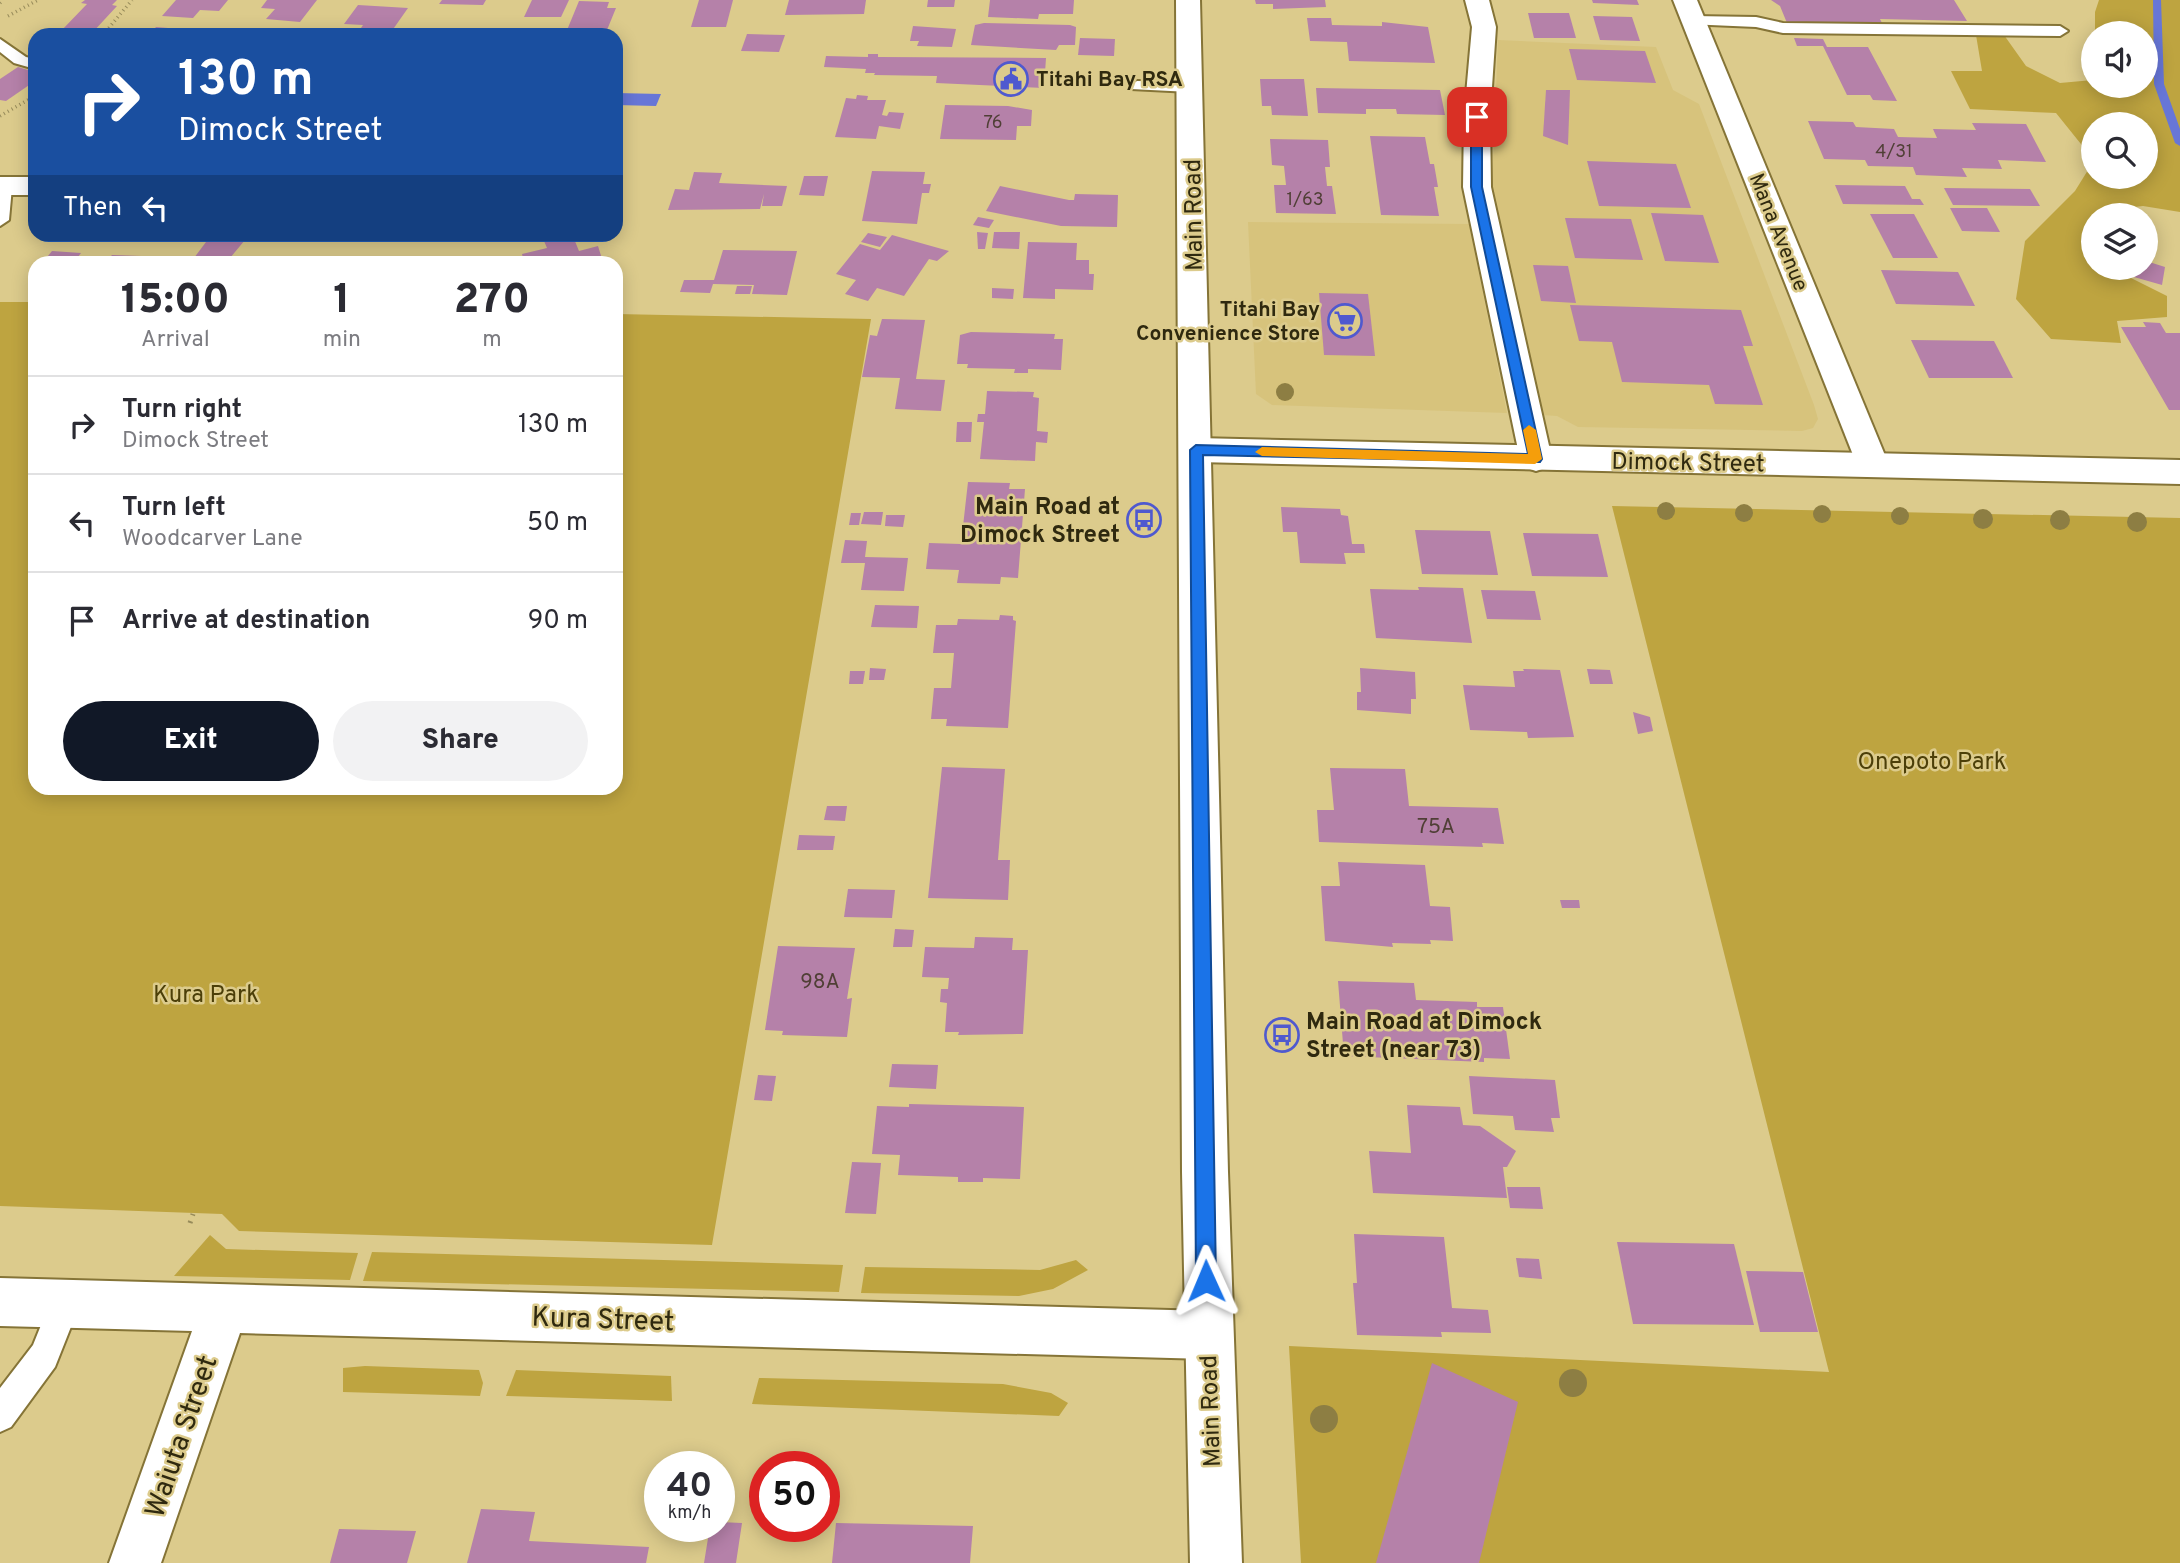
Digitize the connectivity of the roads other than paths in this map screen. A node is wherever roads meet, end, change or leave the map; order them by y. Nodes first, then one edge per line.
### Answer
1 (1188, 0) edge
2 (1477, 0) edge
3 (1689, 10) edge
4 (2060, 31) dead end
5 (0, 44) edge
6 (28, 62) edge
7 (1138, 86) dead end
8 (1190, 87) junction
9 (1, 186) edge
10 (28, 186) edge
11 (0, 220) edge
12 (1196, 450) junction
13 (1535, 459) junction
14 (1874, 465) junction
15 (2180, 472) edge
16 (0, 1302) edge
17 (65, 1304) junction
18 (224, 1308) junction
19 (1207, 1335) junction
20 (0, 1416) edge
21 (135, 1563) edge
22 (1216, 1563) edge

1 - 8 street, Main Road
2 - 13 street
3 - 4 lane
3 - 14 street, Mana Avenue
5 - 6 lane
7 - 8 lane
8 - 12 street, Main Road
9 - 10 street
9 - 11 lane
12 - 13 street, Dimock Street
12 - 19 street, Main Road
13 - 14 street, Dimock Street
14 - 15 street, Dimock Street
16 - 17 street, Kura Street
17 - 18 street, Kura Street
17 - 20 lane
18 - 19 street, Kura Street
18 - 21 street, Waiuta Street
19 - 22 street, Main Road

